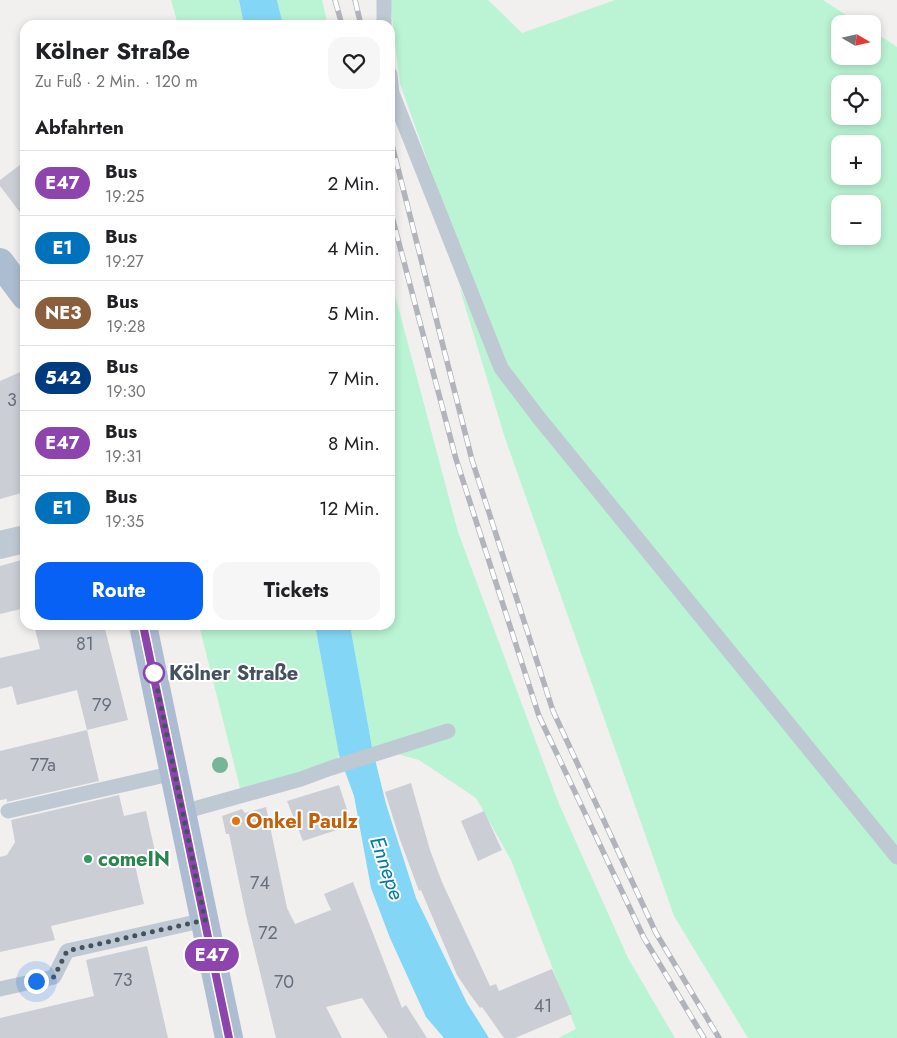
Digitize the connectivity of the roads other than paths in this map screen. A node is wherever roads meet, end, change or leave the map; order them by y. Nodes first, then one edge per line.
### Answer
1 (384, 0) edge
2 (384, 20) edge
3 (395, 101) edge
4 (0, 262) edge
5 (20, 289) edge
6 (20, 540) edge
7 (0, 545) edge
8 (144, 630) edge
9 (448, 732) dead end
10 (174, 772) junction
11 (8, 811) dead end
12 (183, 812) junction
13 (897, 857) edge
14 (205, 920) junction
15 (0, 989) edge
16 (229, 1038) edge

1 - 2 lane
3 - 13 lane
4 - 5 main road
6 - 7 street
8 - 10 main road
9 - 12 lane
10 - 11 lane
10 - 12 main road
12 - 14 main road
14 - 15 lane
14 - 16 main road

